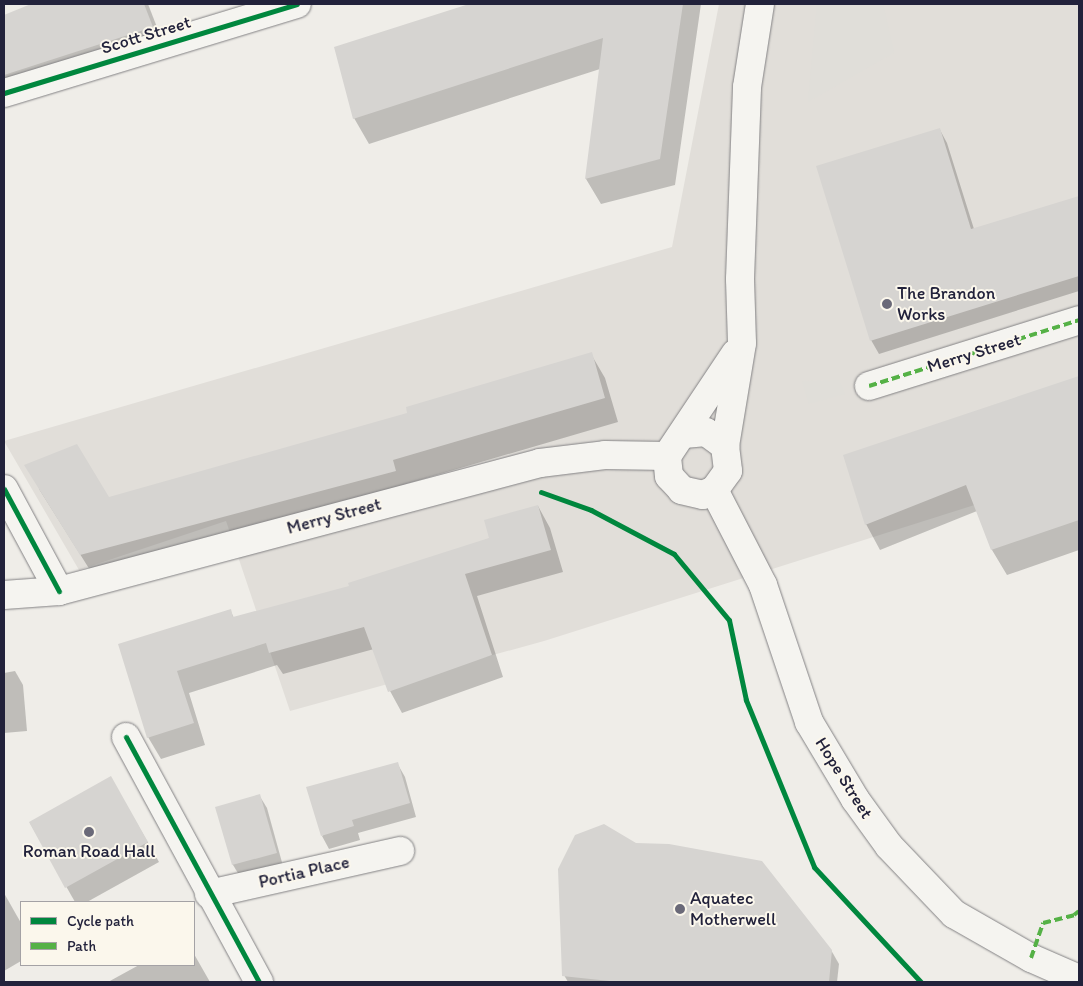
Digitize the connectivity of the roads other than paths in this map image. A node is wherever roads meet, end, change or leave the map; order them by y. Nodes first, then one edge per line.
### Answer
1 (297, 4) edge
2 (760, 4) edge
3 (4, 93) edge
4 (1079, 320) edge
5 (742, 343) junction
6 (869, 386) dead end
7 (684, 434) junction
8 (725, 446) junction
9 (667, 456) junction
10 (4, 489) edge
11 (714, 490) junction
12 (58, 591) junction
13 (4, 596) edge
14 (126, 737) dead end
15 (400, 850) dead end
16 (209, 894) junction
17 (1079, 979) edge
18 (259, 982) edge

1 - 3 main road, Scott Street
2 - 5 main road
4 - 6 main road, Merry Street
5 - 7 main road
5 - 8 main road
7 - 8 main road
7 - 9 main road
8 - 11 main road
9 - 11 main road
9 - 12 main road, Merry Street
10 - 12 main road
11 - 17 main road, Hope Street
12 - 13 main road, Merry Street
14 - 16 main road
15 - 16 main road, Portia Place
16 - 18 main road

